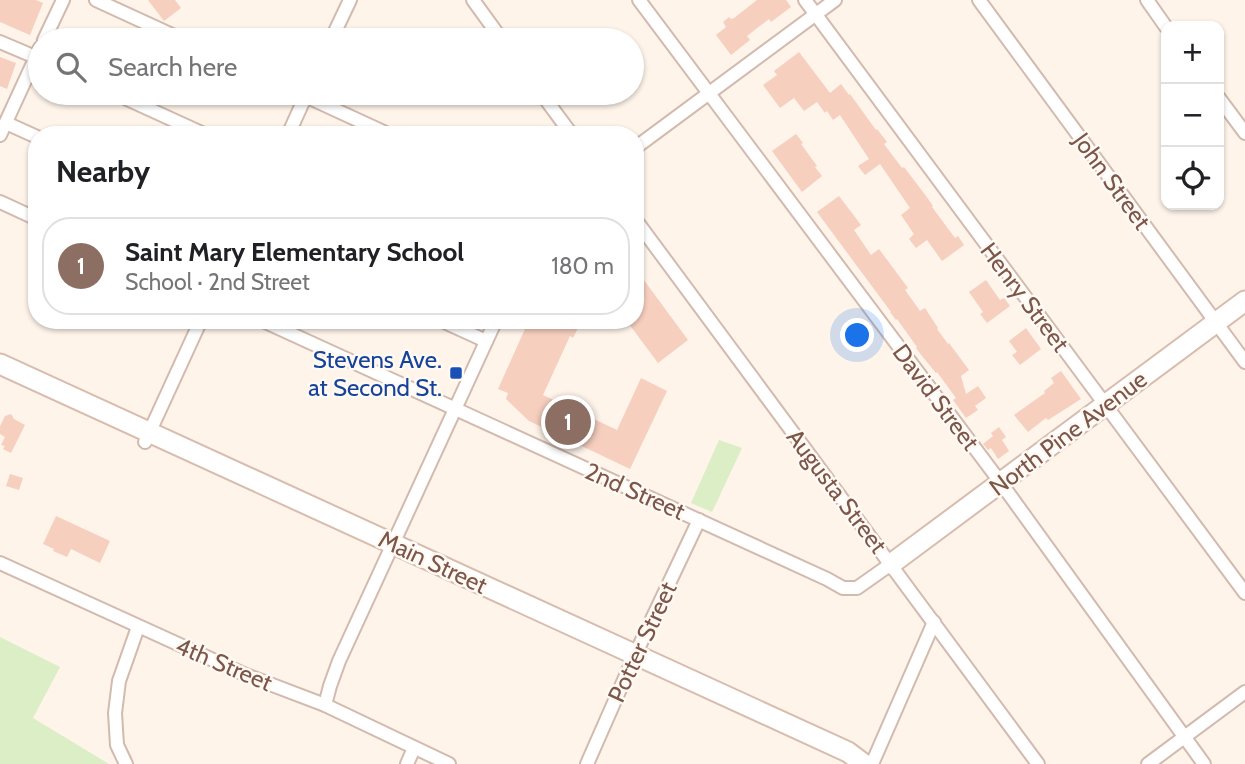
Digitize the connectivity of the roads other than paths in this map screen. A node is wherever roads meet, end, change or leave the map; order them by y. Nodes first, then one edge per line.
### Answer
1 (63, 0) edge
2 (96, 0) edge
3 (350, 0) edge
4 (472, 0) edge
5 (639, 0) edge
6 (805, 0) edge
7 (835, 0) edge
8 (979, 0) edge
9 (1147, 0) edge
10 (816, 15) junction
11 (1162, 21) edge
12 (50, 28) edge
13 (157, 28) edge
14 (337, 28) edge
15 (493, 28) edge
16 (0, 42) edge
17 (28, 51) edge
18 (28, 77) edge
19 (709, 94) junction
20 (1224, 104) edge
21 (140, 105) edge
22 (300, 105) edge
23 (327, 105) edge
24 (550, 105) edge
25 (186, 126) edge
26 (292, 126) edge
27 (371, 126) edge
28 (565, 126) edge
29 (3, 129) edge
30 (1245, 133) edge
31 (28, 135) edge
32 (644, 141) edge
33 (0, 202) edge
34 (28, 215) edge
35 (644, 231) edge
36 (1245, 301) edge
37 (1216, 323) junction
38 (197, 329) edge
39 (281, 329) edge
40 (460, 329) edge
41 (492, 329) edge
42 (486, 341) junction
43 (1245, 362) edge
44 (0, 364) edge
45 (0, 375) edge
46 (1105, 405) junction
47 (455, 409) junction
48 (147, 437) junction
49 (1001, 483) junction
50 (699, 520) junction
51 (391, 549) junction
52 (0, 563) edge
53 (891, 564) junction
54 (1245, 593) edge
55 (934, 622) junction
56 (138, 627) junction
57 (633, 660) junction
58 (1245, 692) edge
59 (326, 705) junction
60 (1184, 737) junction
61 (414, 748) junction
62 (126, 764) edge
63 (407, 764) edge
64 (449, 764) edge
65 (587, 764) edge
66 (847, 764) edge
67 (864, 764) edge
68 (872, 764) edge
69 (1038, 764) edge
70 (1148, 764) edge
71 (1204, 764) edge

1 - 12 street
2 - 13 street
3 - 14 street
4 - 15 street
5 - 19 street, David Street
6 - 10 street, Henry Street
7 - 10 street
8 - 37 street, John Street
9 - 11 street
10 - 19 street
10 - 46 street, Henry Street
16 - 17 street
18 - 29 street
19 - 32 street
19 - 49 street, David Street
20 - 30 street
21 - 25 street
22 - 26 street
23 - 27 street
24 - 28 street
29 - 31 street
33 - 34 street
35 - 53 street, Augusta Street
36 - 37 main road, North Pine Avenue
37 - 43 street, John Street
37 - 46 main road, North Pine Avenue
38 - 48 street
39 - 47 street, 2nd Street
40 - 42 street
41 - 42 street
42 - 47 street
44 - 48 main road, Main Street
45 - 48 main road, Main Street
46 - 49 main road, North Pine Avenue
46 - 54 street, Henry Street
47 - 50 street, 2nd Street
47 - 51 street
48 - 51 main road, Main Street
49 - 53 main road, North Pine Avenue
49 - 60 street, David Street
50 - 53 street, 2nd Street
50 - 57 street, Potter Street
51 - 57 main road, Main Street
51 - 59 street
52 - 56 street, 4th Street
53 - 55 street, Augusta Street
55 - 68 street
55 - 69 street, Augusta Street
56 - 59 street, 4th Street
56 - 62 street
57 - 65 street, Potter Street
57 - 66 main road, Main Street
57 - 67 main road, Main Street
58 - 60 street
59 - 61 street, 4th Street
60 - 70 street
60 - 71 street, David Street
61 - 63 street
61 - 64 street, 4th Street

